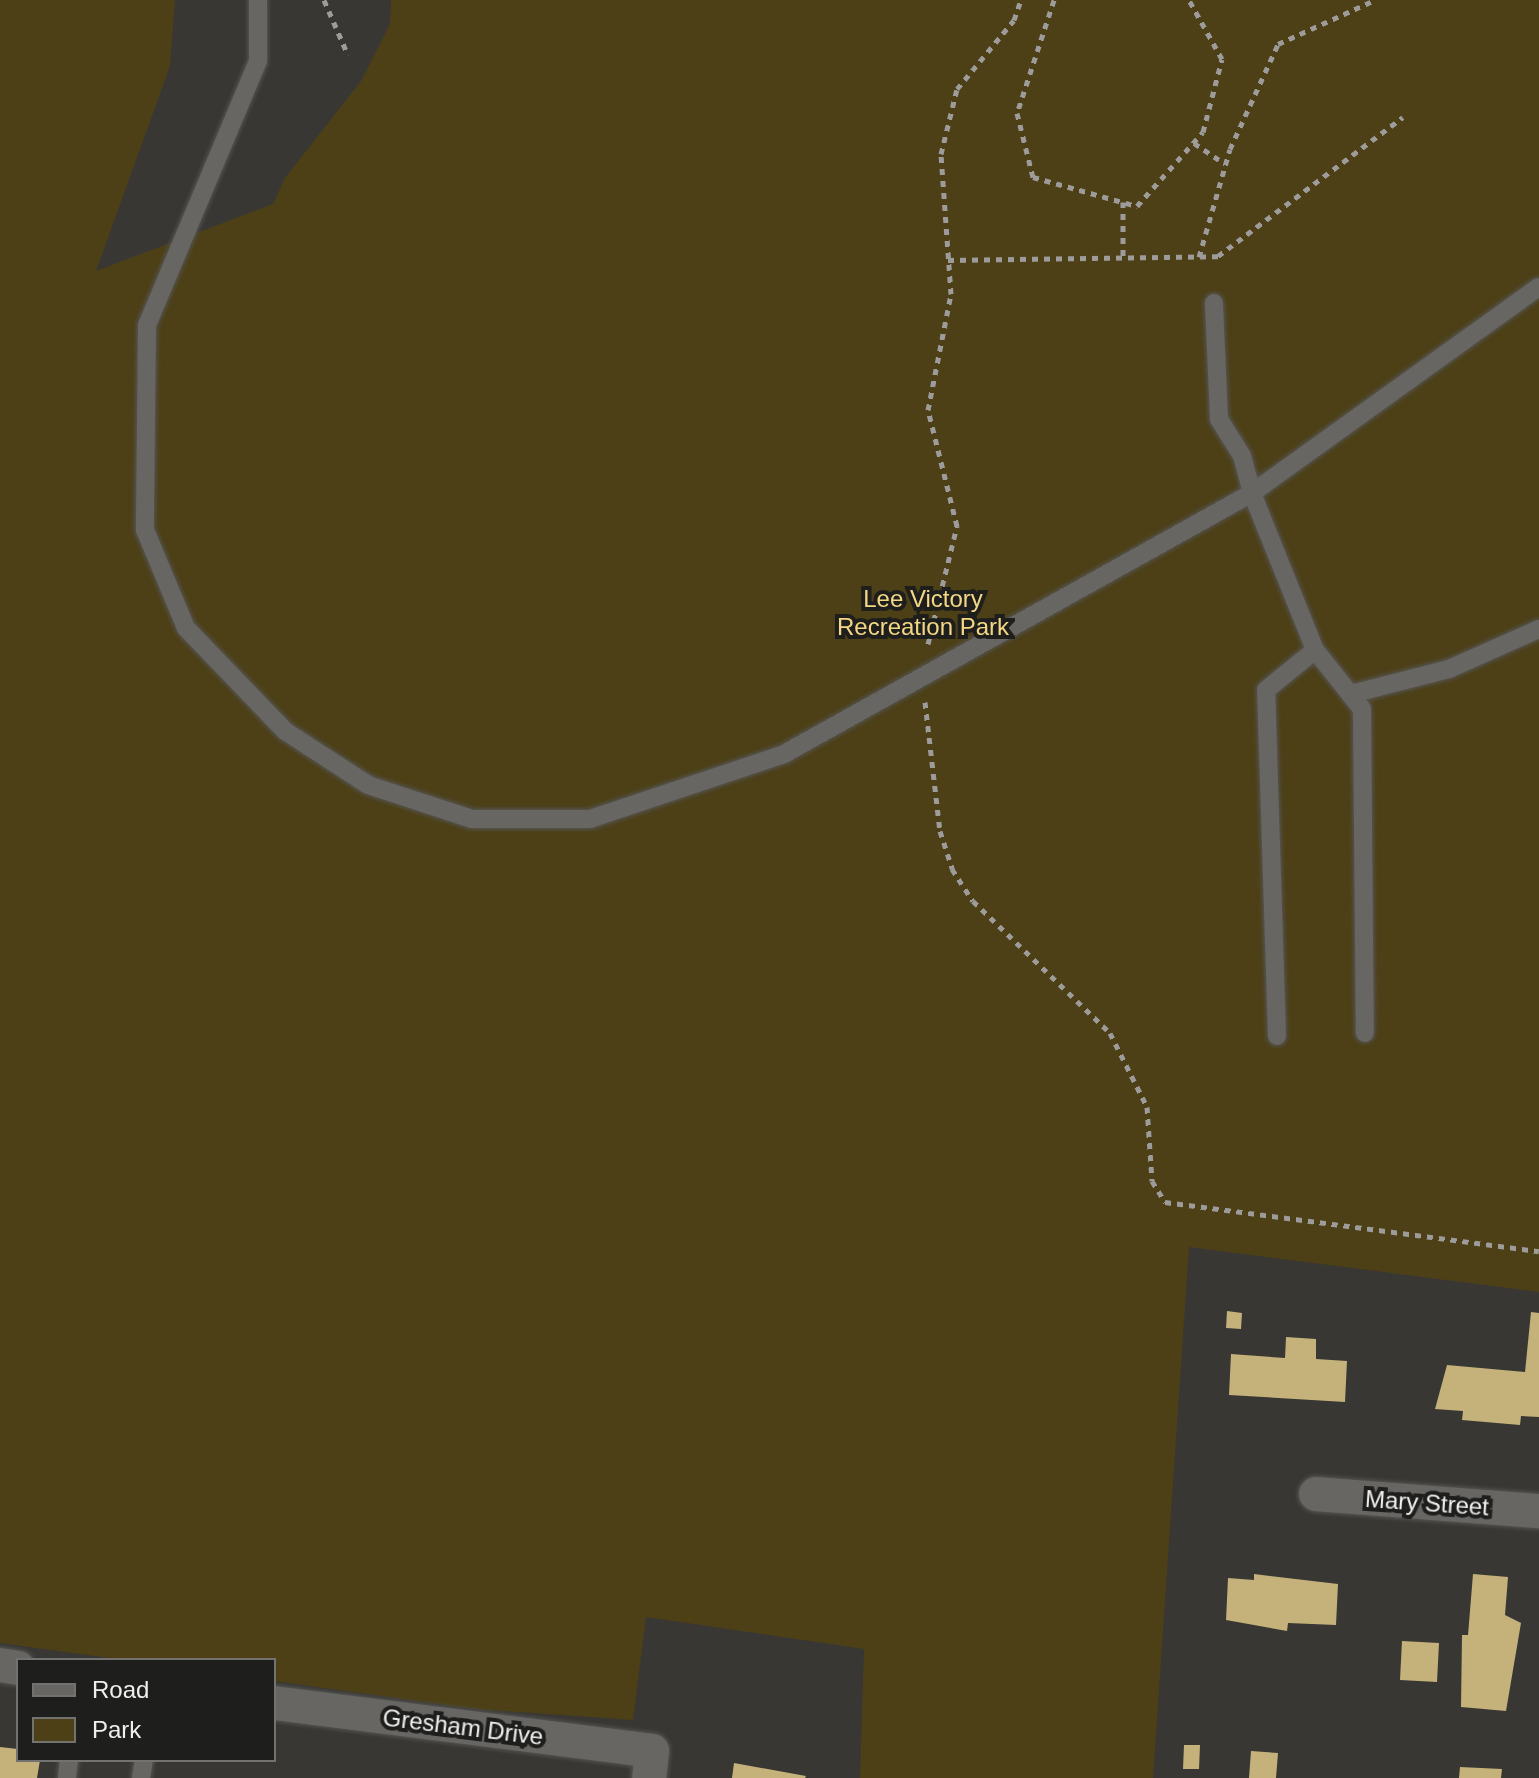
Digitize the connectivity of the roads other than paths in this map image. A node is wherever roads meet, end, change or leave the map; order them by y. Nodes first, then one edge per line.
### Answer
1 (258, 0) edge
2 (1539, 287) edge
3 (1214, 303) dead end
4 (1252, 493) junction
5 (1539, 629) edge
6 (1315, 650) junction
7 (1355, 693) junction
8 (1365, 1033) dead end
9 (1277, 1036) dead end
10 (1316, 1494) dead end
11 (1539, 1511) edge
12 (276, 1703) edge
13 (650, 1765) edge

1 - 4 lane
2 - 4 lane
3 - 4 lane
4 - 6 lane
5 - 7 lane
6 - 7 lane
6 - 9 lane
7 - 8 lane
10 - 11 street, Mary Street
12 - 13 street, Gresham Drive

